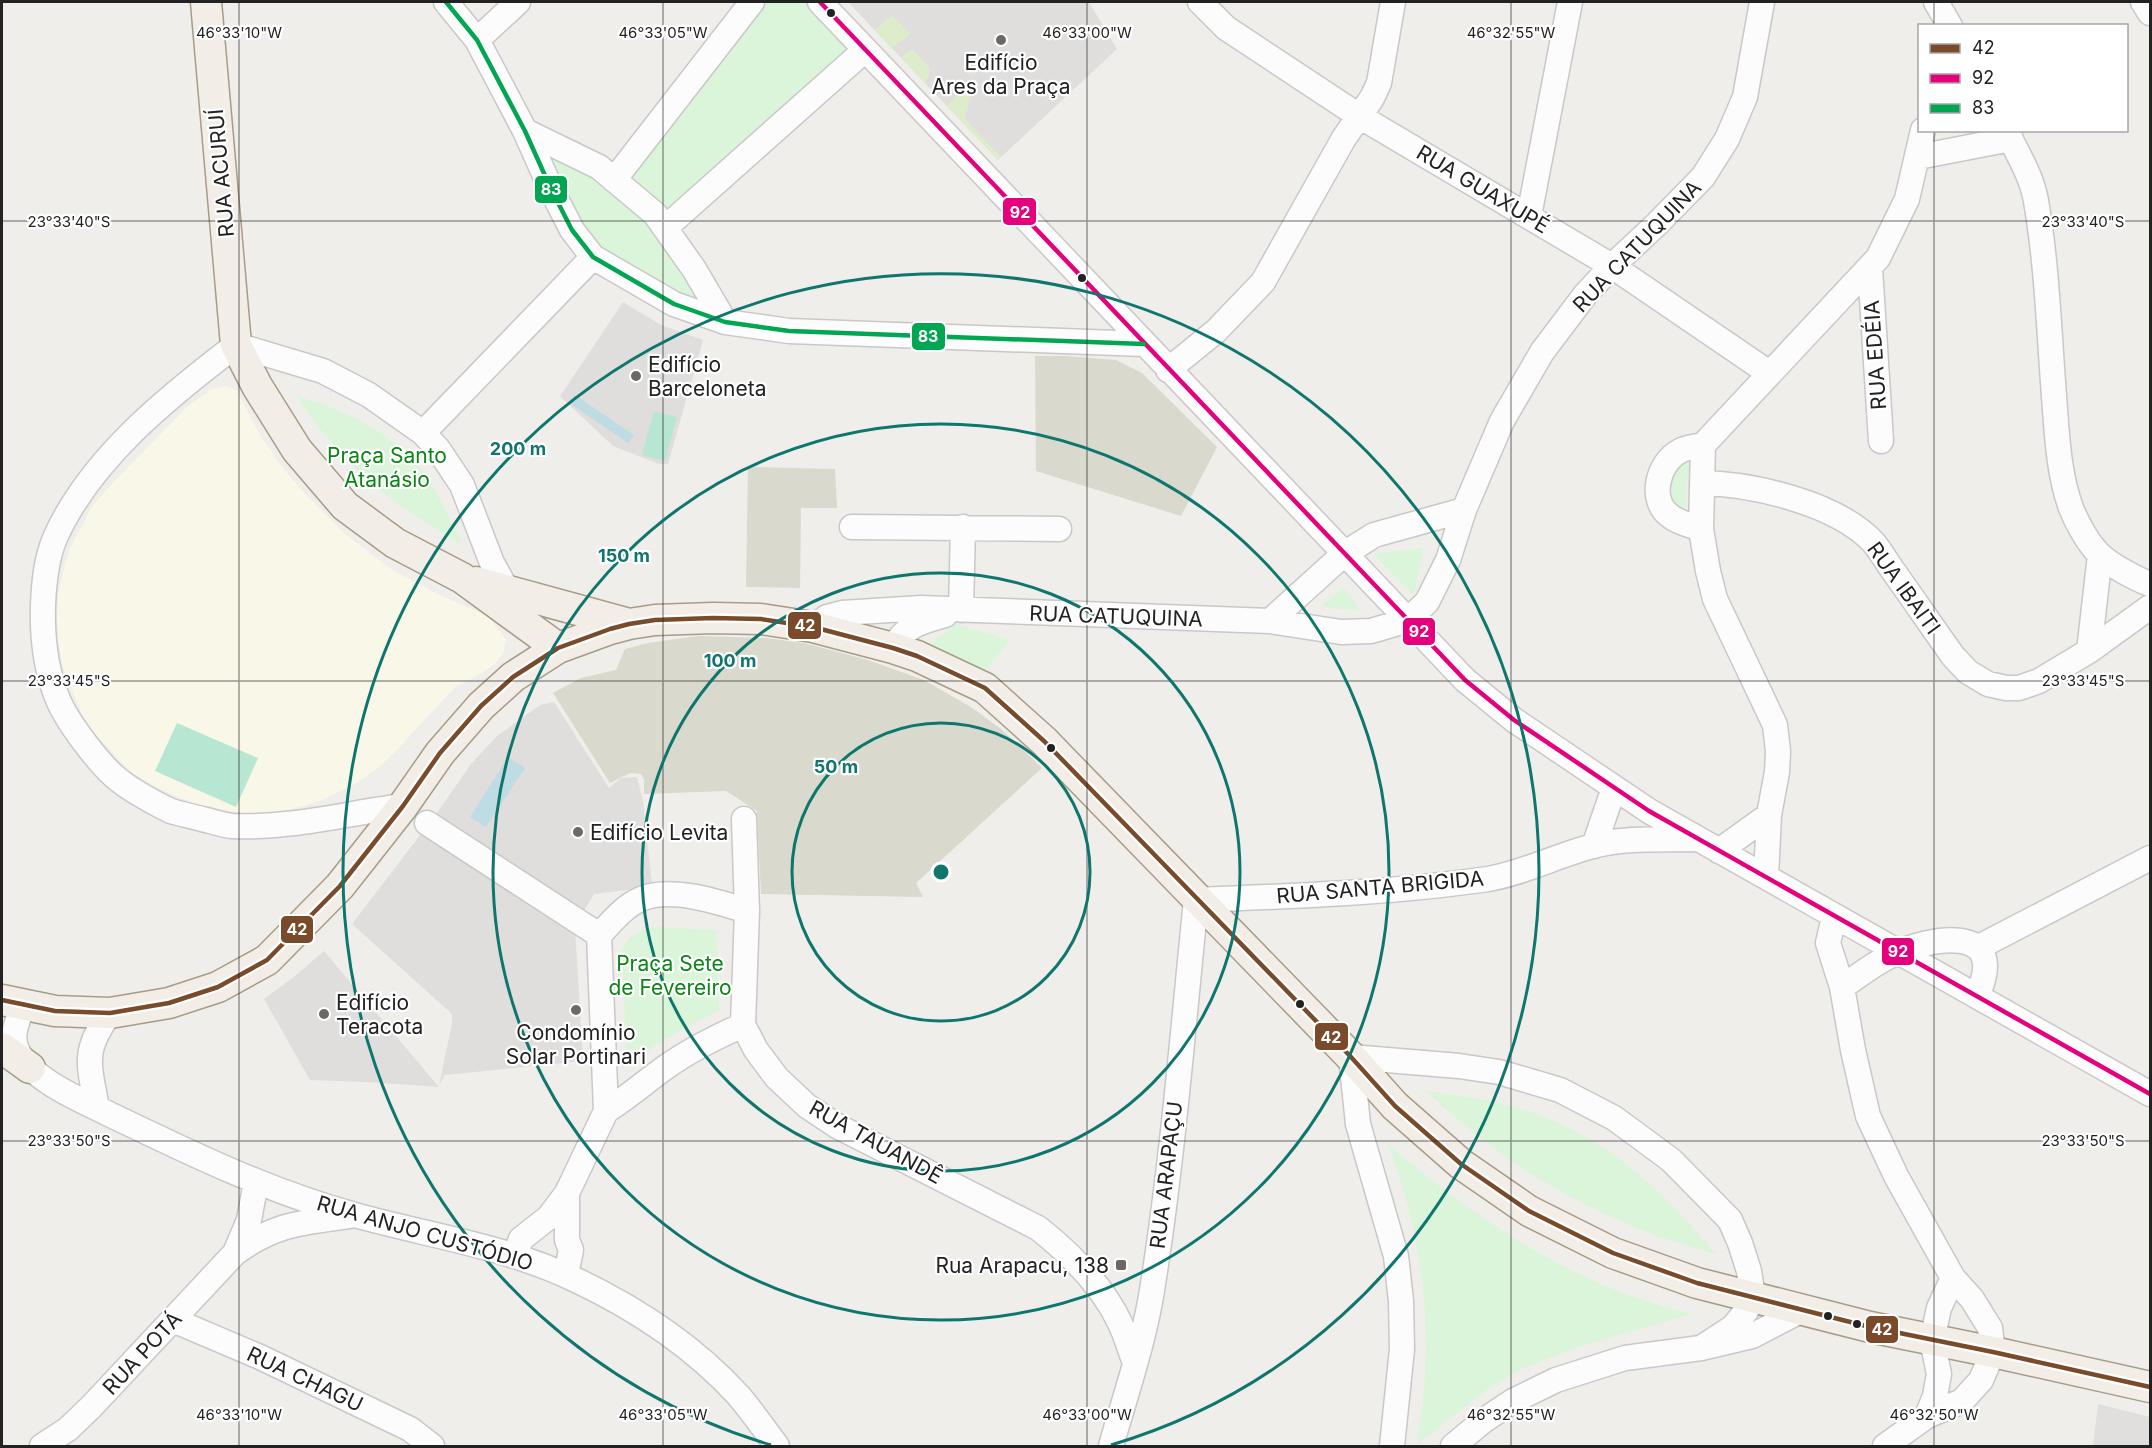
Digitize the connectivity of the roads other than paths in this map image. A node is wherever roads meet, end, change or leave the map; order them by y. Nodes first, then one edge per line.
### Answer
1 (206, 2) edge
2 (446, 2) edge
3 (519, 2) edge
4 (752, 2) edge
5 (820, 2) edge
6 (1394, 2) edge
7 (1570, 2) edge
8 (1762, 2) edge
9 (2143, 2) edge
10 (1208, 6) edge
11 (2151, 13) edge
12 (477, 40) junction
13 (865, 50) junction
14 (1359, 116) junction
15 (525, 131) junction
16 (1923, 132) edge
17 (2008, 135) edge
18 (1918, 157) junction
19 (615, 180) junction
20 (1529, 216) junction
21 (665, 228) junction
22 (593, 257) junction
23 (1612, 266) junction
24 (1870, 268) junction
25 (725, 322) junction
26 (1144, 344) junction
27 (236, 345) junction
28 (1168, 370) junction
29 (1770, 373) junction
30 (423, 433) junction
31 (1881, 441) dead end
32 (1703, 446) junction
33 (1702, 483) junction
34 (1464, 510) junction
35 (852, 527) dead end
36 (963, 527) junction
37 (1059, 529) dead end
38 (1701, 529) junction
39 (1344, 554) junction
40 (2100, 555) junction
41 (462, 578) junction
42 (2151, 584) edge
43 (507, 590) junction
44 (2151, 607) edge
45 (962, 610) junction
46 (1408, 620) junction
47 (1270, 621) junction
48 (629, 624) junction
49 (813, 627) junction
50 (558, 648) junction
51 (893, 648) junction
52 (2089, 651) junction
53 (1614, 788) junction
54 (403, 806) junction
55 (1770, 815) junction
56 (744, 819) dead end
57 (427, 823) dead end
58 (1708, 845) junction
59 (1594, 846) junction
60 (2151, 858) edge
61 (1766, 878) junction
62 (1196, 900) junction
63 (747, 911) junction
64 (1834, 916) junction
65 (599, 935) junction
66 (1978, 947) junction
67 (1899, 952) junction
68 (1842, 987) junction
69 (1977, 996) junction
70 (12, 1003) edge
71 (110, 1013) junction
72 (743, 1025) junction
73 (2, 1048) edge
74 (1351, 1057) junction
75 (30, 1068) junction
76 (2151, 1094) edge
77 (97, 1108) junction
78 (606, 1111) junction
79 (256, 1182) junction
80 (567, 1193) junction
81 (354, 1215) junction
82 (536, 1229) junction
83 (567, 1240) junction
84 (236, 1253) junction
85 (515, 1255) junction
86 (566, 1275) junction
87 (1953, 1278) junction
88 (1753, 1297) junction
89 (1802, 1310) junction
90 (173, 1320) junction
91 (1932, 1340) junction
92 (1701, 1348) junction
93 (1993, 1352) junction
94 (1135, 1363) junction
95 (2151, 1388) edge
96 (1927, 1416) junction
97 (42, 1446) edge
98 (432, 1446) edge
99 (777, 1446) edge
100 (1111, 1446) edge
101 (1392, 1446) edge
102 (1453, 1446) edge
103 (1885, 1446) edge

1 - 27 main road, RUA ACURUÍ
2 - 12 street
3 - 12 street
4 - 19 street
5 - 13 street
6 - 14 street
7 - 20 street
8 - 23 street, RUA CATUQUINA
9 - 11 street
10 - 14 street, RUA GUAXUPÉ
12 - 15 street
13 - 21 street
13 - 26 street
14 - 20 street, RUA GUAXUPÉ
14 - 28 street
15 - 19 street
15 - 22 street
16 - 18 street
17 - 18 street
17 - 40 street
18 - 24 street
19 - 21 street
20 - 23 street, RUA GUAXUPÉ
21 - 25 street
22 - 25 street
22 - 30 street
23 - 29 street, RUA GUAXUPÉ
23 - 34 street, RUA CATUQUINA
24 - 29 street
24 - 31 street, RUA EDÉIA
25 - 26 street
26 - 28 street
27 - 30 street
27 - 41 main road
27 - 54 street
28 - 39 street
29 - 32 street
30 - 43 street
32 - 33 street
32 - 38 street
33 - 38 street
33 - 52 street, RUA IBAITI
34 - 39 street
34 - 46 street, RUA CATUQUINA
35 - 36 street
36 - 37 street
36 - 45 street
38 - 55 street
39 - 46 street
39 - 47 street
40 - 42 street
40 - 52 street
41 - 43 main road
41 - 50 main road
43 - 48 main road
44 - 52 street, RUA IBAITI
45 - 47 street, RUA CATUQUINA
45 - 49 street, RUA CATUQUINA
45 - 51 street, RUA CATUQUINA
46 - 47 street, RUA CATUQUINA
46 - 53 street
48 - 49 main road
48 - 50 main road
49 - 51 main road
50 - 54 main road
51 - 62 main road
53 - 58 street
53 - 59 street
54 - 71 main road
55 - 58 street
55 - 61 street
56 - 63 street
57 - 65 street
58 - 59 street, RUA SANTA BRIGIDA
58 - 61 street
59 - 62 street, RUA SANTA BRIGIDA
60 - 66 street
61 - 64 street
62 - 74 main road
62 - 94 street, RUA ARAPAÇU
63 - 65 street
63 - 72 street
64 - 67 street
64 - 68 street
65 - 78 street
66 - 67 street
66 - 69 street
67 - 68 street
67 - 69 street
68 - 87 street
69 - 76 street
70 - 71 main road
70 - 75 street, RUA ANJO CUSTÓDIO
71 - 77 street
72 - 78 street
72 - 94 street, RUA TAUANDÊ
73 - 75 main road
74 - 88 main road
74 - 88 street
74 - 101 street
75 - 77 street, RUA ANJO CUSTÓDIO
77 - 79 street, RUA ANJO CUSTÓDIO
78 - 80 street
79 - 81 street, RUA ANJO CUSTÓDIO
79 - 84 street, RUA POTÁ
80 - 82 street
80 - 83 street
81 - 84 street, RUA POTÁ
81 - 85 street, RUA ANJO CUSTÓDIO
82 - 83 street
82 - 85 street
83 - 86 street
84 - 90 street, RUA POTÁ
85 - 86 street, RUA ANJO CUSTÓDIO
86 - 99 street, RUA ANJO CUSTÓDIO
87 - 91 street
87 - 93 street
88 - 89 main road
88 - 92 street
89 - 91 main road
89 - 92 street
90 - 97 street, RUA POTÁ
90 - 98 street, RUA CHAGU
91 - 93 main road
91 - 96 street
92 - 102 street
93 - 95 main road
93 - 96 street
94 - 100 street, RUA ARAPAÇU
96 - 103 street

